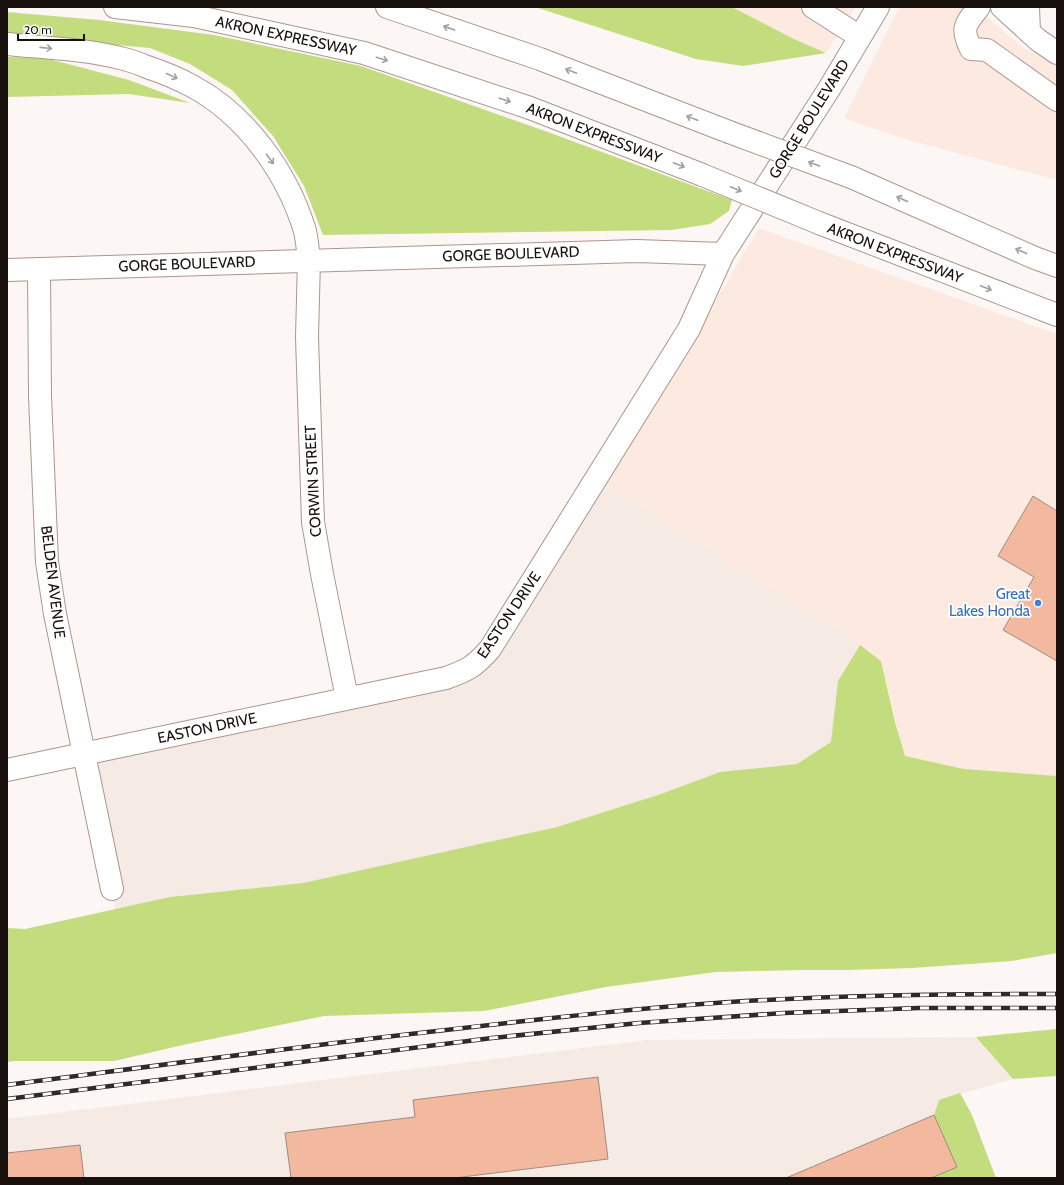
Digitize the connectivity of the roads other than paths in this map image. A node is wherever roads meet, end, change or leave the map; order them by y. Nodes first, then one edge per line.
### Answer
1 (115, 7) edge
2 (387, 7) edge
3 (813, 7) edge
4 (878, 7) edge
5 (979, 7) edge
6 (1002, 7) edge
7 (1028, 7) edge
8 (1029, 32) junction
9 (860, 37) junction
10 (7, 44) edge
11 (1057, 54) edge
12 (1057, 100) edge
13 (723, 254) junction
14 (309, 260) junction
15 (1057, 266) edge
16 (39, 269) junction
17 (7, 270) edge
18 (1057, 315) edge
19 (347, 698) junction
20 (84, 755) junction
21 (7, 770) edge
22 (112, 890) dead end

1 -> 18 main road, AKRON EXPRESSWAY, bridge
15 -> 2 main road, bridge
3 - 9 main road
4 - 9 main road, GORGE BOULEVARD
5 - 12 main road
6 - 8 main road
7 - 8 main road
8 - 11 main road
9 - 13 main road, GORGE BOULEVARD
10 -> 14 main road, CORWIN STREET
13 - 14 main road, GORGE BOULEVARD
13 - 19 main road, EASTON DRIVE
14 - 16 main road, GORGE BOULEVARD
14 - 19 main road, CORWIN STREET
16 - 17 main road, GORGE BOULEVARD
16 - 20 main road, BELDEN AVENUE
19 - 20 main road, EASTON DRIVE
20 - 21 main road, EASTON DRIVE
20 - 22 main road, BELDEN AVENUE

